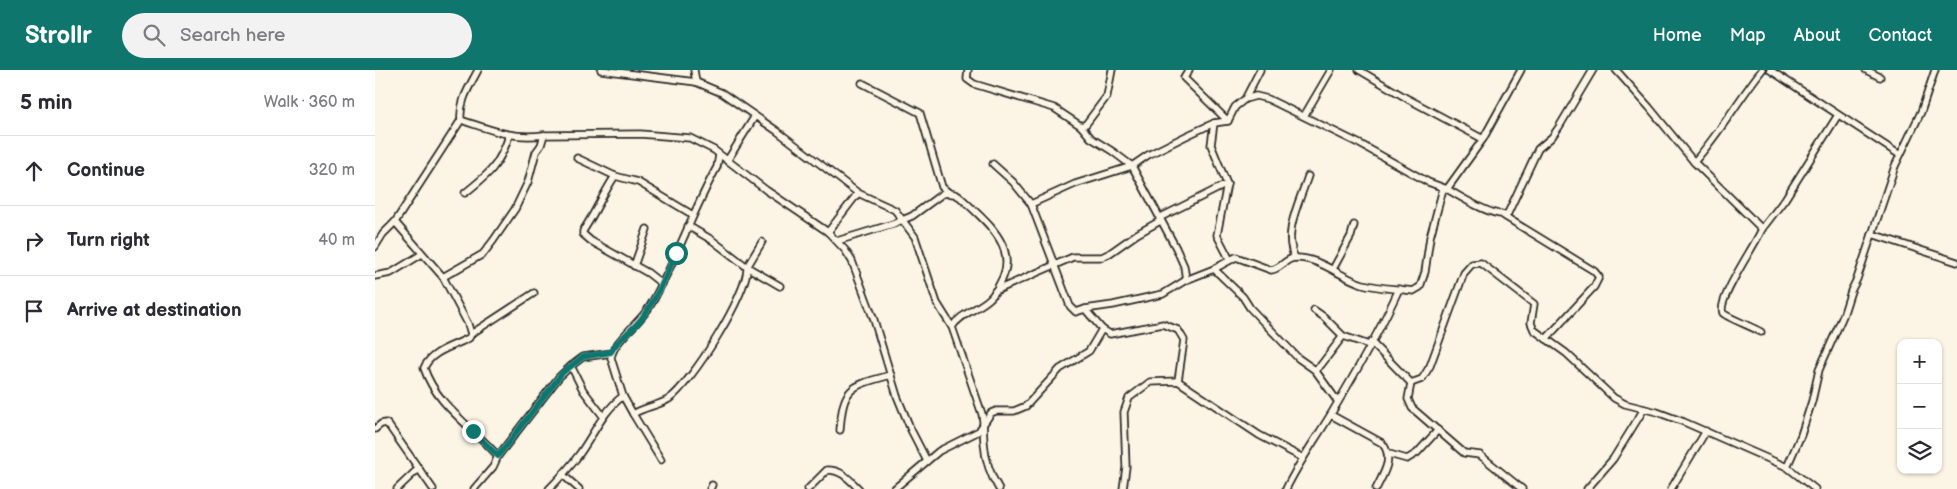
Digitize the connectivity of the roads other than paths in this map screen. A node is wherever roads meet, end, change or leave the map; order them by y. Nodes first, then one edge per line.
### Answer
1 (479, 70) edge
2 (601, 70) edge
3 (694, 70) edge
4 (968, 70) edge
5 (1112, 70) edge
6 (1189, 70) edge
7 (1260, 70) edge
8 (1331, 70) edge
9 (1359, 70) edge
10 (1521, 70) edge
11 (1593, 70) edge
12 (1616, 70) edge
13 (1762, 70) edge
14 (1770, 70) edge
15 (1866, 70) edge
16 (1935, 70) edge
17 (1880, 76) dead end
18 (696, 82) junction
19 (862, 84) dead end
20 (1245, 99) junction
21 (1838, 115) junction
22 (755, 116) junction
23 (1304, 116) junction
24 (461, 120) junction
25 (1228, 121) junction
26 (1214, 123) junction
27 (1081, 126) junction
28 (544, 135) junction
29 (509, 136) junction
30 (1483, 139) junction
31 (1900, 154) junction
32 (719, 155) junction
33 (577, 158) dead end
34 (727, 161) junction
35 (1695, 162) junction
36 (993, 164) dead end
37 (1132, 166) junction
38 (615, 176) junction
39 (1307, 176) dead end
40 (1227, 184) junction
41 (1445, 189) junction
42 (948, 192) junction
43 (465, 193) dead end
44 (858, 193) junction
45 (1031, 204) junction
46 (693, 215) junction
47 (1504, 216) junction
48 (903, 220) junction
49 (1160, 221) junction
50 (395, 222) junction
51 (1354, 225) dead end
52 (688, 226) junction
53 (647, 229) dead end
54 (1762, 229) junction
55 (828, 232) junction
56 (1872, 234) junction
57 (837, 241) junction
58 (762, 242) dead end
59 (375, 247) edge
60 (422, 254) junction
61 (1295, 258) junction
62 (1230, 260) junction
63 (1957, 262) edge
64 (1054, 264) junction
65 (634, 266) junction
66 (747, 267) junction
67 (1214, 269) junction
68 (1333, 269) junction
69 (375, 276) edge
70 (443, 277) junction
71 (1186, 280) junction
72 (662, 284) junction
73 (780, 286) dead end
74 (1399, 289) junction
75 (995, 291) junction
76 (534, 293) dead end
77 (1085, 309) junction
78 (1314, 310) dead end
79 (951, 327) junction
80 (1102, 329) junction
81 (1761, 332) dead end
82 (471, 334) junction
83 (1343, 336) junction
84 (1546, 339) junction
85 (1370, 344) junction
86 (611, 352) junction
87 (571, 366) junction
88 (1315, 370) junction
89 (891, 375) junction
90 (1178, 381) junction
91 (1411, 383) junction
92 (623, 396) junction
93 (1337, 402) junction
94 (1644, 409) junction
95 (633, 414) junction
96 (1331, 415) junction
97 (603, 416) junction
98 (984, 423) junction
99 (375, 429) edge
100 (840, 430) dead end
101 (1438, 430) junction
102 (1706, 431) junction
103 (1389, 454) junction
104 (498, 456) junction
105 (1303, 458) junction
106 (661, 460) dead end
107 (927, 461) junction
108 (1787, 467) junction
109 (419, 468) junction
110 (563, 475) junction
111 (397, 489) edge
112 (433, 489) edge
113 (474, 489) edge
114 (549, 489) edge
115 (579, 489) edge
116 (808, 489) edge
117 (859, 489) edge
118 (894, 489) edge
119 (999, 489) edge
120 (1123, 489) edge
121 (1286, 489) edge
122 (1376, 489) edge
123 (1522, 489) edge
124 (1587, 489) edge
125 (1671, 489) edge
126 (1815, 489) edge

1 - 24 street
2 - 18 street
3 - 18 street
4 - 27 street
5 - 27 street
6 - 25 street
7 - 20 street
8 - 23 street
9 - 30 street
10 - 30 street
11 - 47 street
12 - 35 street
13 - 35 street
14 - 21 street
15 - 17 street
16 - 31 street
18 - 22 street
19 - 42 street
20 - 23 street
20 - 25 street
21 - 31 street
21 - 54 street
22 - 34 street
22 - 44 street
23 - 41 street
24 - 29 street
24 - 50 street
25 - 26 street
26 - 37 street
26 - 40 street
27 - 37 street
28 - 29 street
28 - 32 street
28 - 70 street
29 - 43 street
30 - 41 street
31 - 56 street
32 - 34 street
32 - 46 street
33 - 38 street
34 - 55 street
35 - 54 street
36 - 45 street
37 - 45 street
37 - 49 street
38 - 46 street
38 - 65 street
39 - 61 street
40 - 49 street
40 - 62 street
41 - 47 street
41 - 74 street
42 - 48 street
42 - 75 street
44 - 48 street
44 - 55 street
45 - 64 street
46 - 52 street
47 - 84 street
48 - 57 street
48 - 79 street
49 - 64 street
49 - 71 street
50 - 59 street
50 - 60 street
51 - 68 street
52 - 66 street
52 - 72 street
53 - 65 street
54 - 81 street
55 - 57 street
56 - 63 street
56 - 108 street
57 - 89 street
58 - 66 street
60 - 69 street
60 - 70 street
61 - 62 street
61 - 68 street
62 - 67 street
64 - 75 street
64 - 77 street
65 - 72 street
66 - 73 street
66 - 95 street
67 - 71 street
67 - 88 street
68 - 74 street
70 - 82 street
71 - 77 street
72 - 86 street
74 - 85 street
75 - 79 street
76 - 82 street
77 - 80 street
78 - 83 street
79 - 98 street
80 - 90 street
80 - 98 street
82 - 104 street
83 - 85 street
83 - 88 street
84 - 91 street
84 - 94 street
85 - 91 street
85 - 93 street
86 - 87 street
86 - 92 street
87 - 97 street
87 - 104 street
88 - 93 street
89 - 100 street
89 - 107 street
90 - 105 street
90 - 120 street
91 - 101 street
92 - 95 street
92 - 97 street
93 - 96 street
94 - 102 street
94 - 124 street
95 - 106 street
96 - 103 street
96 - 105 street
97 - 110 street
98 - 107 street
98 - 119 street
99 - 109 street
101 - 103 street
101 - 123 street
102 - 108 street
102 - 125 street
103 - 122 street
104 - 113 street
105 - 121 street
107 - 118 street
108 - 126 street
109 - 111 street
109 - 112 street
110 - 114 street
110 - 115 street
116 - 117 street

